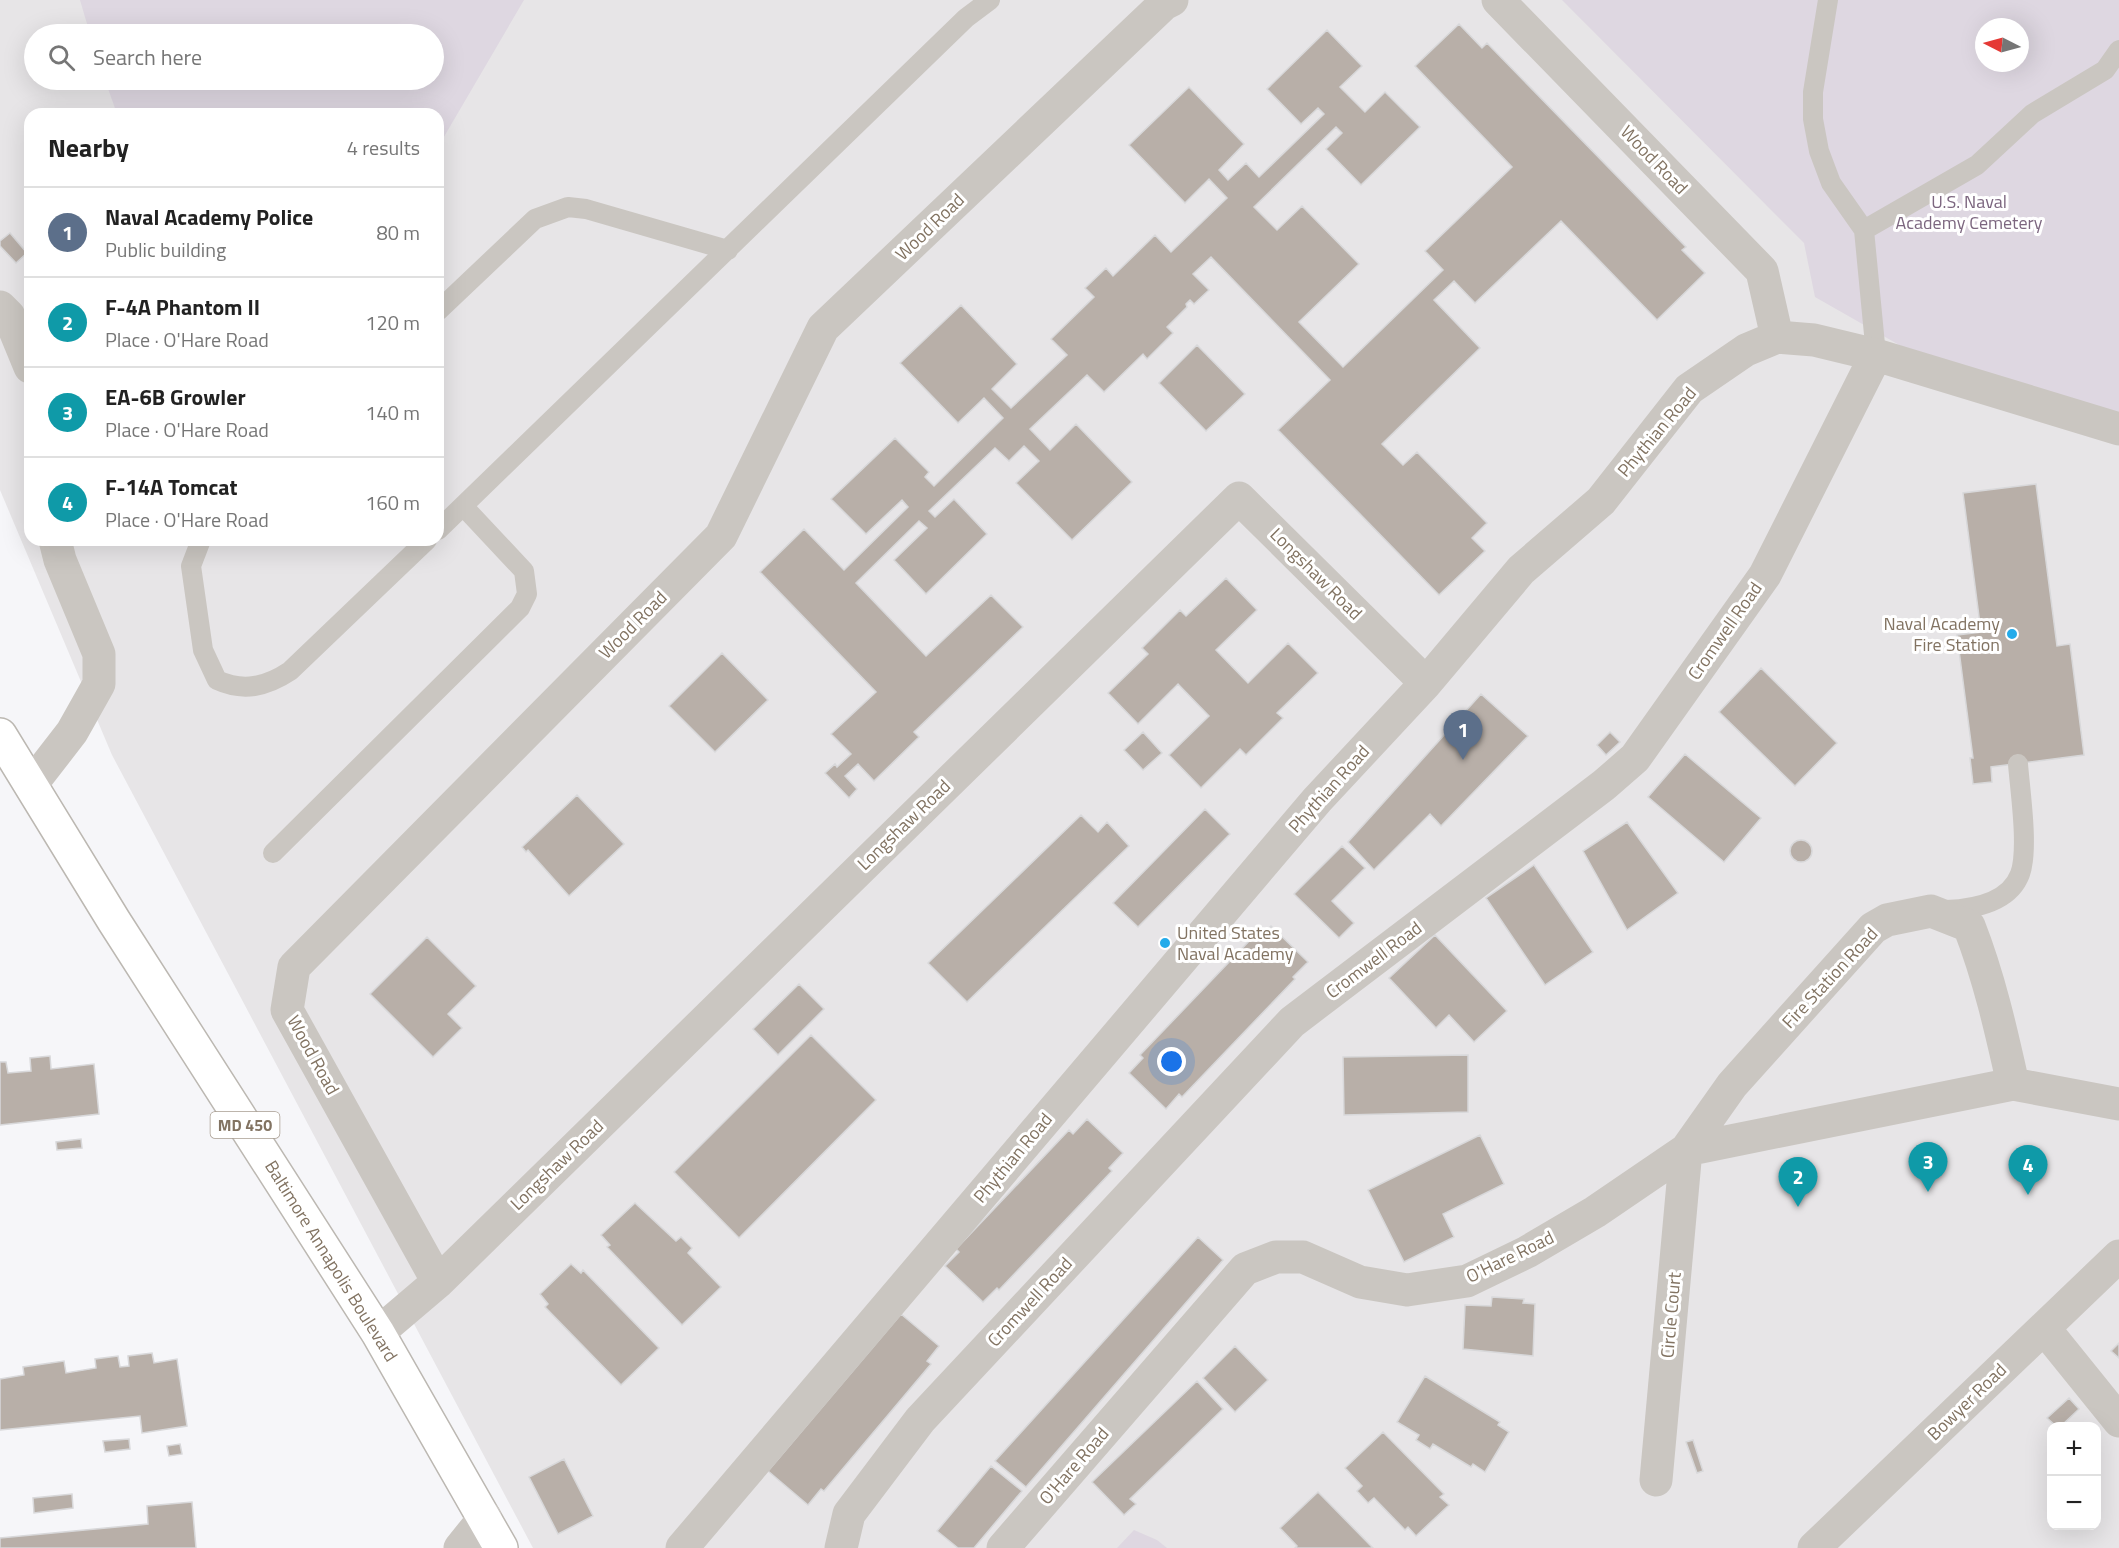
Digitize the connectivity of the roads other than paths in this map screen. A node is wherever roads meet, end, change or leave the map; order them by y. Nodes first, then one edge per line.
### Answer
1 (990, 0) edge
2 (1172, 0) edge
3 (1498, 0) edge
4 (1828, 0) edge
5 (2119, 50) edge
6 (1864, 230) junction
7 (728, 250) junction
8 (444, 304) edge
9 (0, 307) edge
10 (1777, 337) junction
11 (24, 352) edge
12 (1876, 355) junction
13 (2119, 429) edge
14 (463, 506) junction
15 (444, 524) edge
16 (56, 546) edge
17 (198, 546) edge
18 (422, 546) edge
19 (1426, 683) junction
20 (0, 735) edge
21 (2018, 764) dead end
22 (31, 785) junction
23 (273, 853) dead end
24 (1931, 911) junction
25 (2013, 1084) junction
26 (2119, 1104) edge
27 (1686, 1150) junction
28 (2119, 1256) edge
29 (438, 1282) junction
30 (2044, 1328) junction
31 (378, 1332) junction
32 (2119, 1421) edge
33 (1656, 1480) dead end
34 (485, 1517) junction
35 (460, 1548) edge
36 (501, 1548) edge
37 (682, 1548) edge
38 (841, 1548) edge
39 (1003, 1548) edge
40 (1814, 1548) edge

1 - 7 lane
2 - 29 street, Wood Road
3 - 10 street, Wood Road
4 - 6 lane
5 - 6 lane
6 - 12 lane
7 - 8 lane
7 - 14 lane
9 - 11 street
10 - 12 street, Phythian Road
10 - 19 street, Phythian Road
12 - 13 street, Phythian Road
12 - 38 street, Cromwell Road
14 - 15 lane
14 - 23 lane
16 - 22 street
17 - 18 lane
19 - 29 street, Longshaw Road
19 - 37 street, Phythian Road
20 - 22 main road, Baltimore Annapolis Boulevard / MD 450
21 - 24 lane
22 - 31 main road, Baltimore Annapolis Boulevard / MD 450
24 - 25 street
24 - 27 street, Fire Station Road
25 - 26 street, O'Hare Road
25 - 27 street, O'Hare Road
27 - 33 street, Circle Court
27 - 39 street, O'Hare Road
28 - 30 street, Bowyer Road
29 - 31 street, Longshaw Road
30 - 32 street
30 - 40 street, Bowyer Road
31 - 34 main road, Baltimore Annapolis Boulevard / MD 450
34 - 35 street
34 - 36 main road, Baltimore Annapolis Boulevard / MD 450

